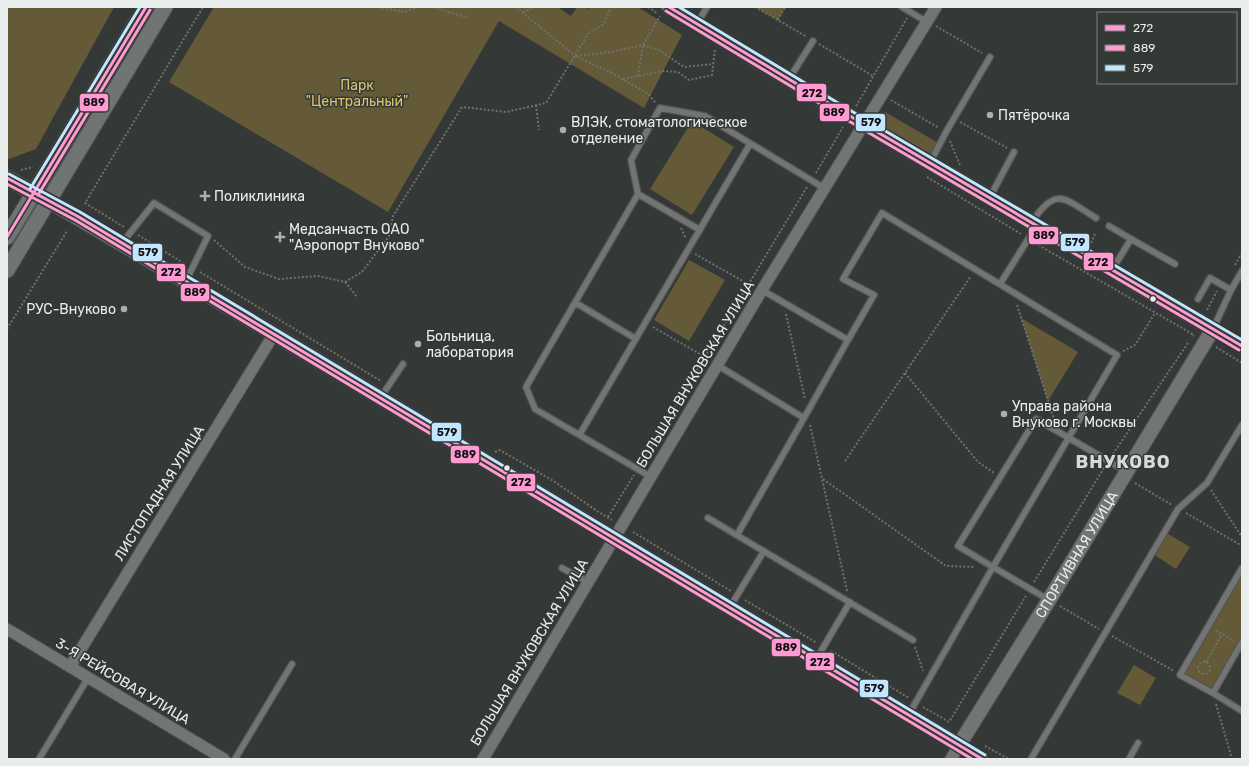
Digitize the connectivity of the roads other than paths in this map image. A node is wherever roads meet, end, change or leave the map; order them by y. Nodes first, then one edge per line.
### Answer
1 (146, 7) edge
2 (165, 7) edge
3 (707, 7) edge
4 (902, 7) edge
5 (936, 7) edge
6 (664, 11) edge
7 (928, 22) junction
8 (697, 24) junction
9 (813, 41) dead end
10 (990, 57) road end
11 (788, 79) junction
12 (865, 124) junction
13 (750, 144) junction
14 (1014, 152) road end
15 (930, 163) junction
16 (12, 175) edge
17 (824, 188) junction
18 (34, 192) junction
19 (638, 194) junction
20 (989, 198) junction
21 (49, 201) junction
22 (1096, 218) dead end
23 (1034, 224) junction
24 (1109, 226) dead end
25 (700, 230) junction
26 (7, 237) edge
27 (1131, 239) junction
28 (122, 243) junction
29 (1175, 264) dead end
30 (7, 270) edge
31 (1112, 270) junction
32 (1242, 271) edge
33 (186, 282) junction
34 (1000, 284) junction
35 (762, 290) junction
36 (1231, 290) junction
37 (1198, 299) dead end
38 (576, 303) junction
39 (1213, 329) junction
40 (274, 334) junction
41 (636, 339) junction
42 (848, 340) junction
43 (1242, 346) edge
44 (403, 364) dead end
45 (718, 365) junction
46 (380, 398) junction
47 (804, 418) junction
48 (1242, 425) edge
49 (580, 434) junction
50 (1069, 438) junction
51 (1126, 471) junction
52 (651, 477) junction
53 (708, 518) dead end
54 (737, 535) junction
55 (614, 538) junction
56 (764, 551) junction
57 (993, 567) junction
58 (562, 568) dead end
59 (1242, 568) edge
60 (588, 582) junction
61 (1049, 600) junction
62 (850, 602) junction
63 (730, 607) junction
64 (7, 629) edge
65 (913, 640) road end
66 (1241, 644) edge
67 (816, 659) junction
68 (292, 664) dead end
69 (70, 667) junction
70 (88, 678) junction
71 (1213, 694) junction
72 (1242, 711) edge
73 (908, 714) junction
74 (1138, 743) dead end
75 (959, 745) junction
76 (39, 759) edge
77 (224, 759) edge
78 (235, 759) edge
79 (483, 759) edge
80 (951, 759) edge
81 (982, 759) edge
82 (1031, 759) edge
83 (1129, 759) edge

1 - 18 main road
2 - 21 main road
3 - 8 lane
4 - 7 lane
5 - 7 street, БОЛЬШАЯ ВНУКОВСКАЯ УЛИЦА
6 - 8 street
7 - 12 street, БОЛЬШАЯ ВНУКОВСКАЯ УЛИЦА
8 - 11 street
9 - 11 lane
10 - 15 lane
11 - 12 street
12 - 15 street
12 - 17 street, БОЛЬШАЯ ВНУКОВСКАЯ УЛИЦА
13 - 17 lane
13 - 19 lane
13 - 25 lane
14 - 20 lane
15 - 20 street
16 - 18 main road
17 - 35 street, БОЛЬШАЯ ВНУКОВСКАЯ УЛИЦА
18 - 21 main road
18 - 26 main road
19 - 25 lane
19 - 38 lane
20 - 23 street
21 - 28 street
21 - 30 main road
22 - 23 lane
23 - 31 street
23 - 34 lane
24 - 27 lane
25 - 41 lane
27 - 29 lane
27 - 31 lane
28 - 33 street
28 - 33 lane
31 - 39 street
32 - 36 lane
33 - 40 street
34 - 42 lane
34 - 50 lane
35 - 42 lane
35 - 45 street, БОЛЬШАЯ ВНУКОВСКАЯ УЛИЦА
36 - 37 lane
36 - 39 lane
38 - 41 lane
38 - 49 lane
39 - 43 street
39 - 51 street, СПОРТИВНАЯ УЛИЦА
40 - 46 street
40 - 69 street, ЛИСТОПАДНАЯ УЛИЦА
41 - 49 lane
42 - 47 lane
44 - 46 lane
45 - 47 lane
45 - 52 street, БОЛЬШАЯ ВНУКОВСКАЯ УЛИЦА
46 - 55 street
47 - 54 lane
48 - 82 lane
49 - 52 lane
50 - 51 lane
50 - 57 lane
50 - 57 lane
51 - 61 street, СПОРТИВНАЯ УЛИЦА
52 - 55 street, БОЛЬШАЯ ВНУКОВСКАЯ УЛИЦА
53 - 54 lane
54 - 56 lane
55 - 60 street, БОЛЬШАЯ ВНУКОВСКАЯ УЛИЦА
55 - 63 street
56 - 62 lane
56 - 63 lane
57 - 61 lane
57 - 73 lane
58 - 60 lane
59 - 71 lane
60 - 79 street, БОЛЬШАЯ ВНУКОВСКАЯ УЛИЦА
61 - 75 street, СПОРТИВНАЯ УЛИЦА
62 - 65 lane
62 - 67 lane
63 - 67 street
64 - 69 street, 3-Я РЕЙСОВАЯ УЛИЦА
66 - 71 lane
67 - 73 street
68 - 78 lane
69 - 70 street, 3-Я РЕЙСОВАЯ УЛИЦА
70 - 76 lane
70 - 77 street, 3-Я РЕЙСОВАЯ УЛИЦА
71 - 72 lane
73 - 75 street
74 - 83 lane
75 - 80 street, СПОРТИВНАЯ УЛИЦА
75 - 81 street

